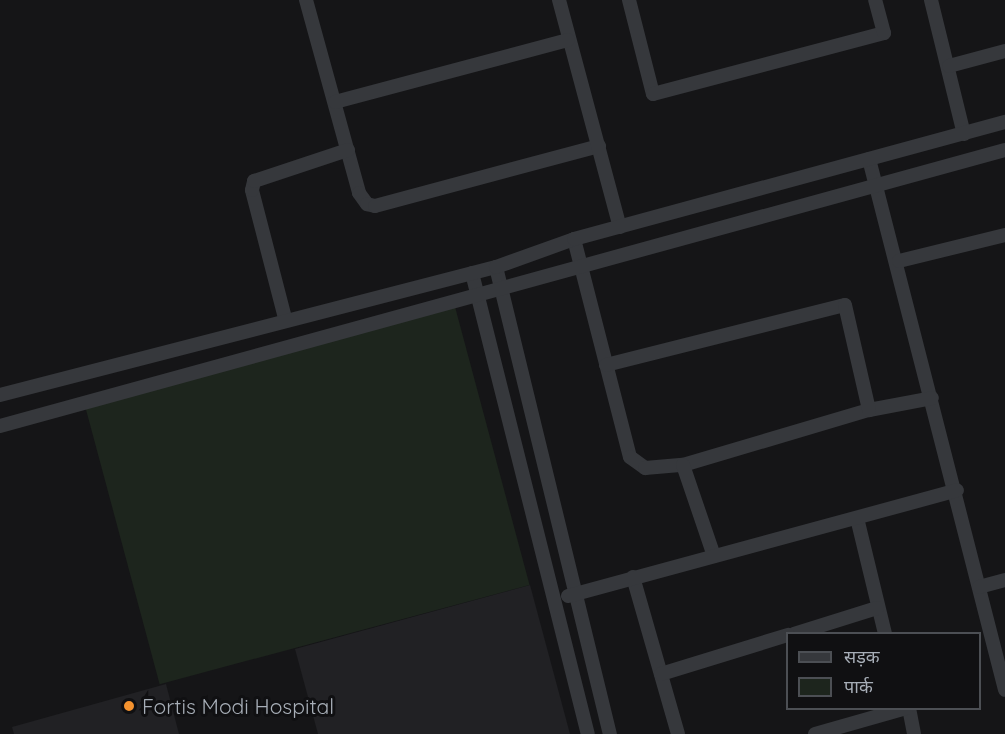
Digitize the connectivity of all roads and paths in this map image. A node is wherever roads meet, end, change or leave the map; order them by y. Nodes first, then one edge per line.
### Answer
1 (559, 0) edge
2 (629, 0) edge
3 (875, 0) edge
4 (931, 0) edge
5 (311, 1) edge
6 (568, 40) junction
7 (1005, 51) edge
8 (949, 66) junction
9 (334, 102) junction
10 (1005, 123) edge
11 (964, 134) junction
12 (599, 146) junction
13 (348, 150) junction
14 (1005, 150) edge
15 (869, 159) junction
16 (876, 183) junction
17 (620, 227) junction
18 (1005, 235) edge
19 (574, 239) junction
20 (899, 261) junction
21 (496, 267) junction
22 (581, 267) junction
23 (472, 273) junction
24 (501, 290) junction
25 (478, 297) junction
26 (285, 318) junction
27 (606, 365) junction
28 (0, 395) edge
29 (932, 398) junction
30 (869, 410) junction
31 (0, 426) edge
32 (683, 465) junction
33 (957, 490) junction
34 (857, 518) junction
35 (714, 556) junction
36 (633, 577) junction
37 (1005, 580) edge
38 (979, 587) junction
39 (575, 594) junction
40 (554, 599) junction
41 (877, 608) junction
42 (797, 632) edge
43 (885, 632) edge
44 (786, 636) edge
45 (1001, 652) edge
46 (661, 674) junction
47 (1005, 690) edge
48 (901, 710) edge
49 (909, 710) edge
50 (588, 734) edge
51 (610, 734) edge
52 (678, 734) edge
53 (815, 734) edge
54 (915, 734) edge

1 - 6 street
2 - 3 street
4 - 8 street
5 - 9 street
6 - 9 street
6 - 12 street
7 - 8 street
8 - 11 street
9 - 13 street
10 - 11 street
11 - 15 street
12 - 13 street
12 - 17 street
13 - 26 street
14 - 16 street
15 - 16 street
15 - 17 street
16 - 20 street
16 - 22 street
17 - 19 street
18 - 20 street
19 - 21 street
19 - 22 street
20 - 29 street
21 - 23 street
21 - 24 street
22 - 24 street
22 - 27 street
23 - 25 street
23 - 26 street
24 - 25 street
24 - 39 street
25 - 31 street
25 - 40 street
26 - 28 street
27 - 30 street
27 - 32 street
29 - 30 street
29 - 33 street
30 - 32 street
32 - 35 street
33 - 34 street
33 - 38 street
34 - 35 street
34 - 41 street
35 - 36 street
36 - 39 street
36 - 46 street
37 - 38 street
38 - 45 street
39 - 40 street
39 - 51 street
40 - 50 street
41 - 42 street
41 - 43 street
44 - 46 street
45 - 47 street
46 - 52 street
48 - 53 street
49 - 54 street

